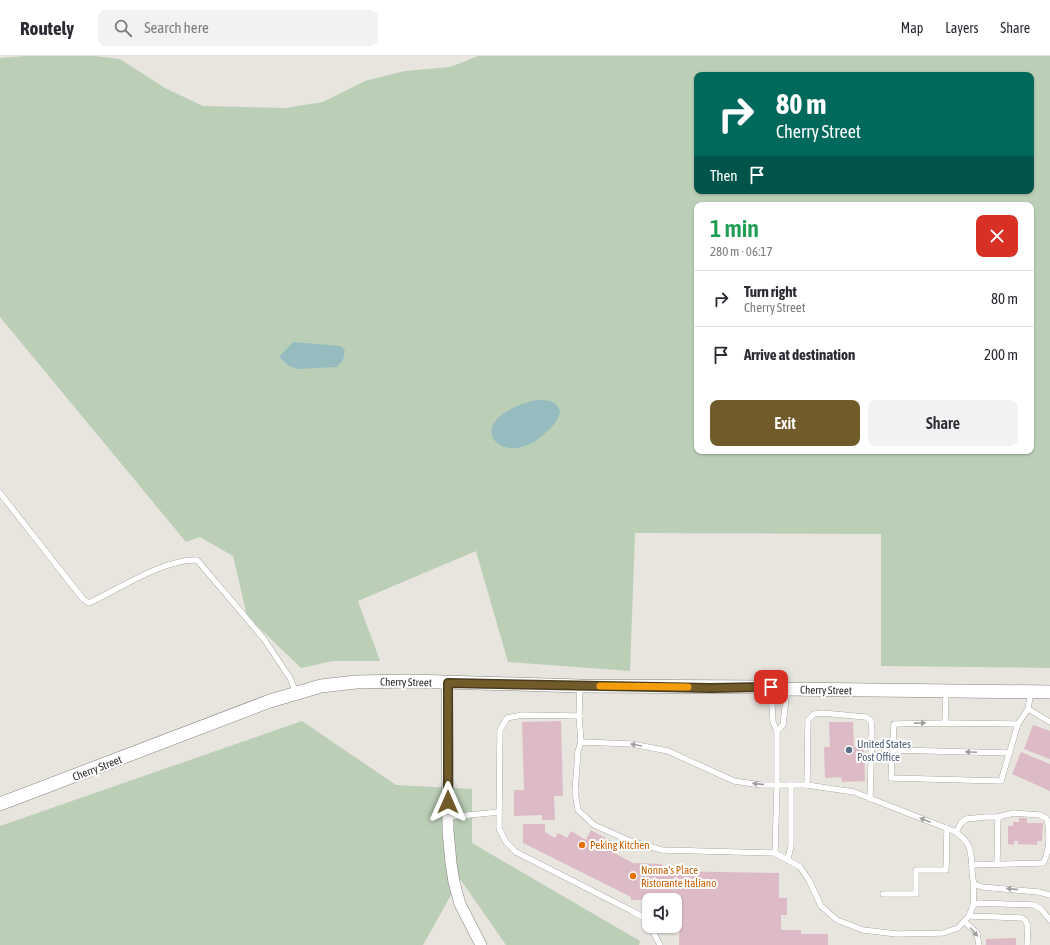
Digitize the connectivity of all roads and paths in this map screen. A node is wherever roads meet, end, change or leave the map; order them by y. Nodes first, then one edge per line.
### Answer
1 (0, 493) edge
2 (448, 683) junction
3 (580, 686) junction
4 (771, 687) junction
5 (787, 689) junction
6 (946, 691) junction
7 (296, 692) junction
8 (1031, 692) junction
9 (1050, 692) edge
10 (1028, 709) junction
11 (579, 716) junction
12 (1050, 722) edge
13 (945, 723) junction
14 (1018, 724) junction
15 (777, 731) junction
16 (581, 742) junction
17 (893, 750) junction
18 (1010, 753) junction
19 (777, 785) junction
20 (791, 785) junction
21 (807, 785) junction
22 (870, 799) junction
23 (0, 804) edge
24 (499, 812) junction
25 (448, 817) junction
26 (998, 818) junction
27 (947, 828) junction
28 (956, 832) junction
29 (775, 853) junction
30 (788, 859) junction
31 (997, 864) junction
32 (971, 865) junction
33 (974, 884) junction
34 (883, 894) dead end
35 (1050, 895) edge
36 (973, 906) junction
37 (969, 916) junction
38 (642, 917) edge
39 (1050, 920) edge
40 (964, 921) junction
41 (653, 933) edge
42 (481, 945) edge
43 (660, 945) edge
44 (979, 945) edge
45 (1027, 945) edge

1 - 7 lane
2 - 3 street, Cherry Street
2 - 7 street, Cherry Street
2 - 25 street
3 - 4 street, Cherry Street
3 - 11 lane
4 - 5 street, Cherry Street
4 - 15 lane
5 - 6 street, Cherry Street
5 - 15 lane
6 - 8 street, Cherry Street
6 - 13 lane
7 - 23 street, Cherry Street
8 - 9 street, Cherry Street
8 - 10 lane
10 - 12 lane
10 - 14 lane
11 - 16 lane
11 - 24 lane
13 - 14 lane
17 -> 13 lane
14 - 18 lane
15 - 19 lane
19 -> 16 lane
16 - 29 lane
18 -> 17 lane
17 - 18 lane
19 - 20 lane
19 - 29 lane
20 - 21 lane
20 - 30 lane
21 - 22 lane
21 - 22 lane
27 -> 22 lane
24 - 25 lane
24 - 38 lane
25 - 42 street
26 - 28 lane
26 - 31 lane
26 - 31 lane
27 - 28 lane
27 - 34 lane
28 - 32 lane
29 - 30 lane
30 - 40 lane
31 - 32 lane
32 - 33 lane
35 -> 33 lane
33 - 36 lane
36 - 37 lane
36 - 39 lane
37 - 40 lane
37 - 45 lane
40 -> 44 lane
41 - 43 lane

